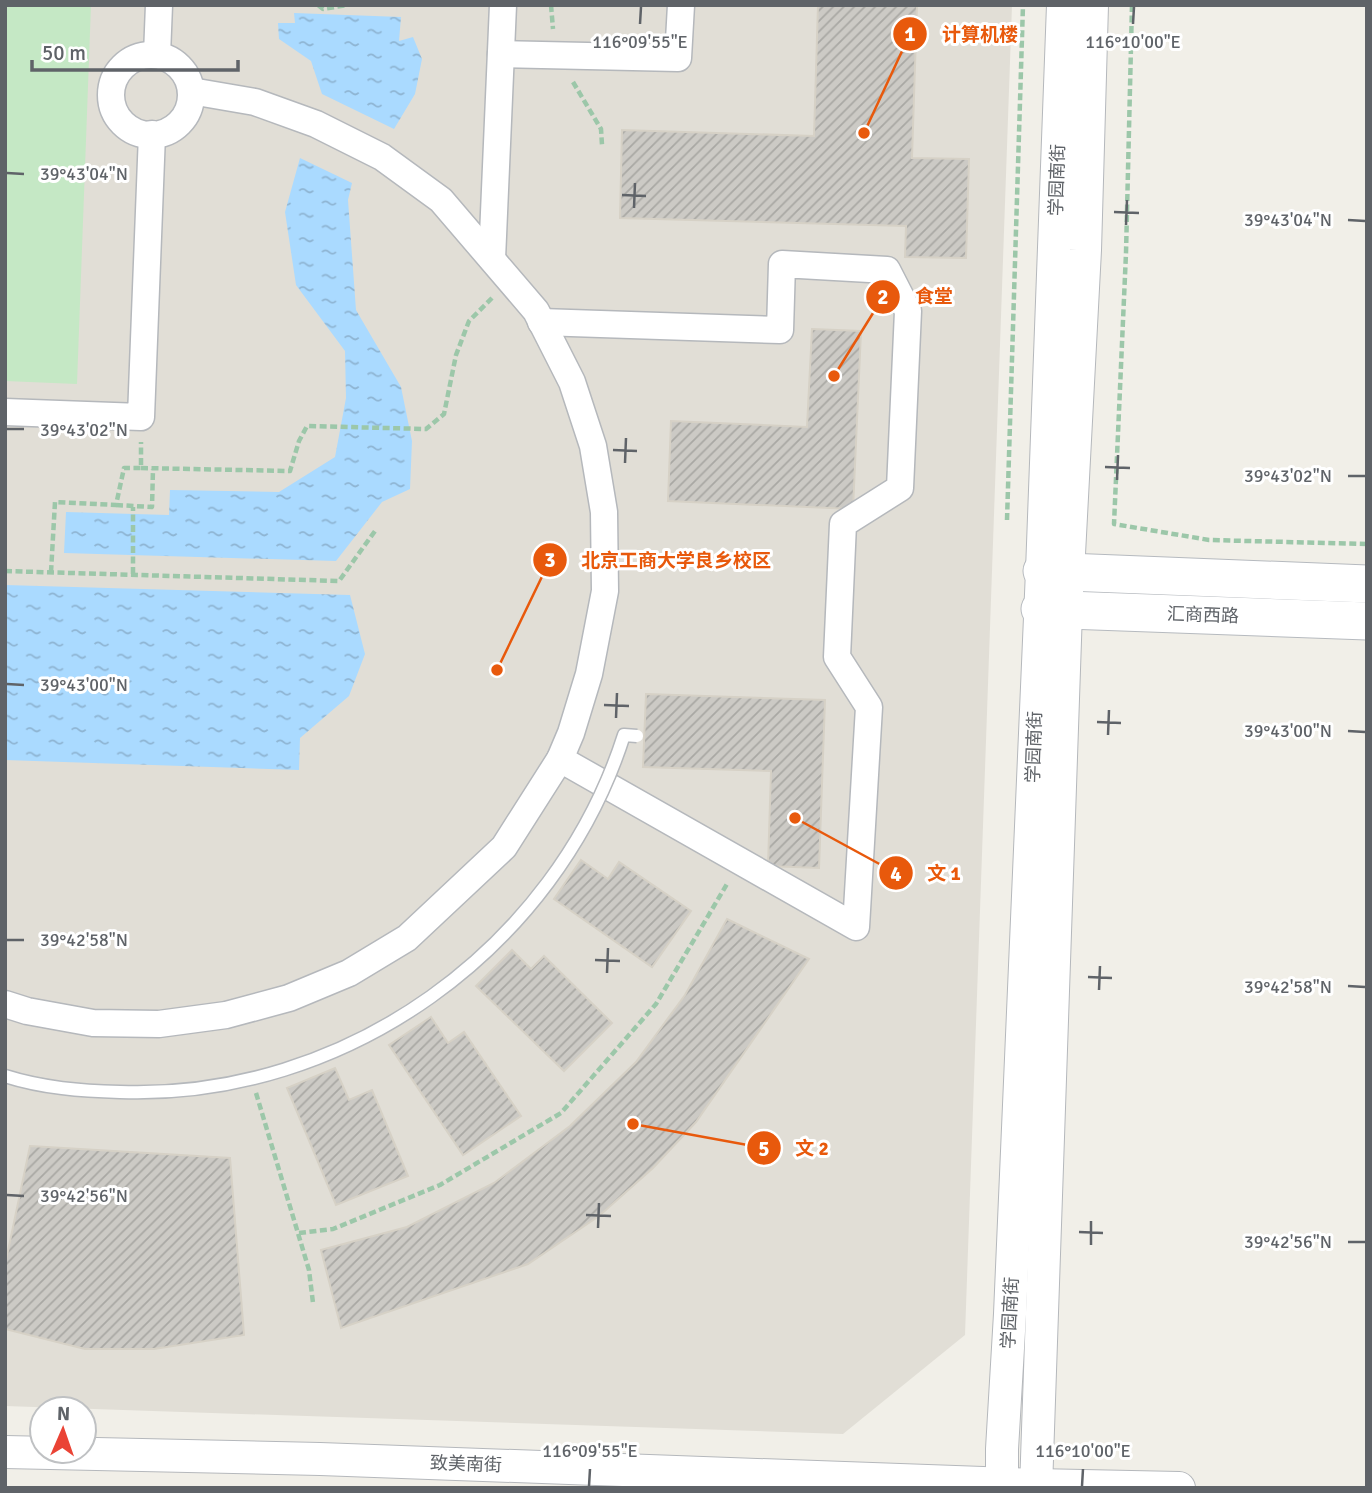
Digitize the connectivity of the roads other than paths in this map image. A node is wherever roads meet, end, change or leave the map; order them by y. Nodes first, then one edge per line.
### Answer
1 (159, 5) edge
2 (503, 5) edge
3 (681, 5) edge
4 (1063, 5) edge
5 (1092, 5) edge
6 (501, 54) junction
7 (157, 55) junction
8 (191, 91) junction
9 (152, 134) junction
10 (492, 259) junction
11 (541, 322) junction
12 (5, 412) edge
13 (1055, 572) junction
14 (1367, 584) edge
15 (1053, 610) junction
16 (1367, 621) edge
17 (637, 736) dead end
18 (560, 760) junction
19 (5, 1004) edge
20 (5, 1076) edge
21 (5, 1452) edge
22 (1002, 1486) edge
23 (1035, 1487) edge
24 (1179, 1488) edge

1 - 7 street
2 - 6 street
3 - 6 street
4 - 13 street, 学园南街
5 - 13 street, 学园南街
6 - 10 street
7 - 8 street
7 - 9 street
8 - 9 street
8 - 10 street
9 - 12 street
10 - 11 street
11 - 18 street
11 - 18 street
13 - 14 main road, 汇商西路
13 - 15 street, 学园南街
15 - 16 main road, 汇商西路
15 - 22 street, 学园南街
15 - 23 street, 学园南街
17 - 20 lane, bridge
18 - 19 street
21 - 22 street, 致美南街
22 - 23 street, 致美南街
23 - 24 street, 致美南街

